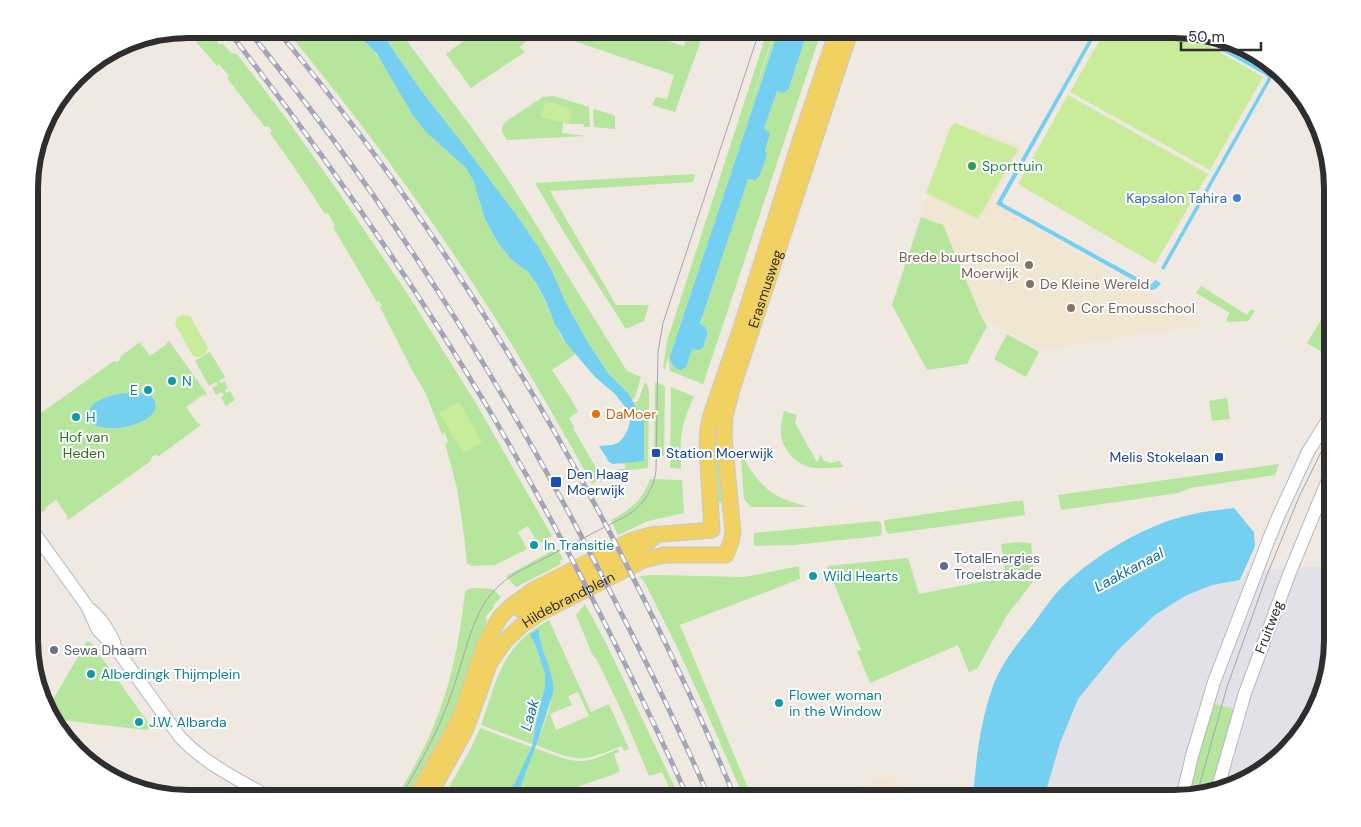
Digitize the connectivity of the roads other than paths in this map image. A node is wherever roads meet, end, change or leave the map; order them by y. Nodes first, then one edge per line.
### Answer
1 (835, 37) edge
2 (848, 37) edge
3 (1323, 428) edge
4 (1323, 492) edge
5 (712, 530) joint
6 (662, 534) junction
7 (38, 538) edge
8 (630, 553) junction
9 (726, 554) joint
10 (664, 555) junction
11 (543, 598) junction
12 (496, 626) junction
13 (489, 665) junction
14 (1219, 782) edge
15 (1184, 789) edge
16 (258, 790) edge
17 (421, 790) edge
18 (433, 790) edge

1 - 5 main road, Erasmusweg
2 - 9 main road, Erasmusweg
3 - 15 street
4 - 14 street, Fruitweg
5 - 6 main road, Hildebrandplein
6 - 8 main road, Hildebrandplein
6 - 12 main road, Hildebrandplein
7 - 16 street
8 - 10 main road, Hildebrandplein
8 - 11 main road, Hildebrandplein
9 - 10 main road, Hildebrandplein
10 - 13 main road, Hildebrandplein
11 - 12 main road, Hildebrandplein
11 - 13 main road, Hildebrandplein
12 - 17 main road, Hildebrandplein
13 - 18 main road, Hildebrandplein

